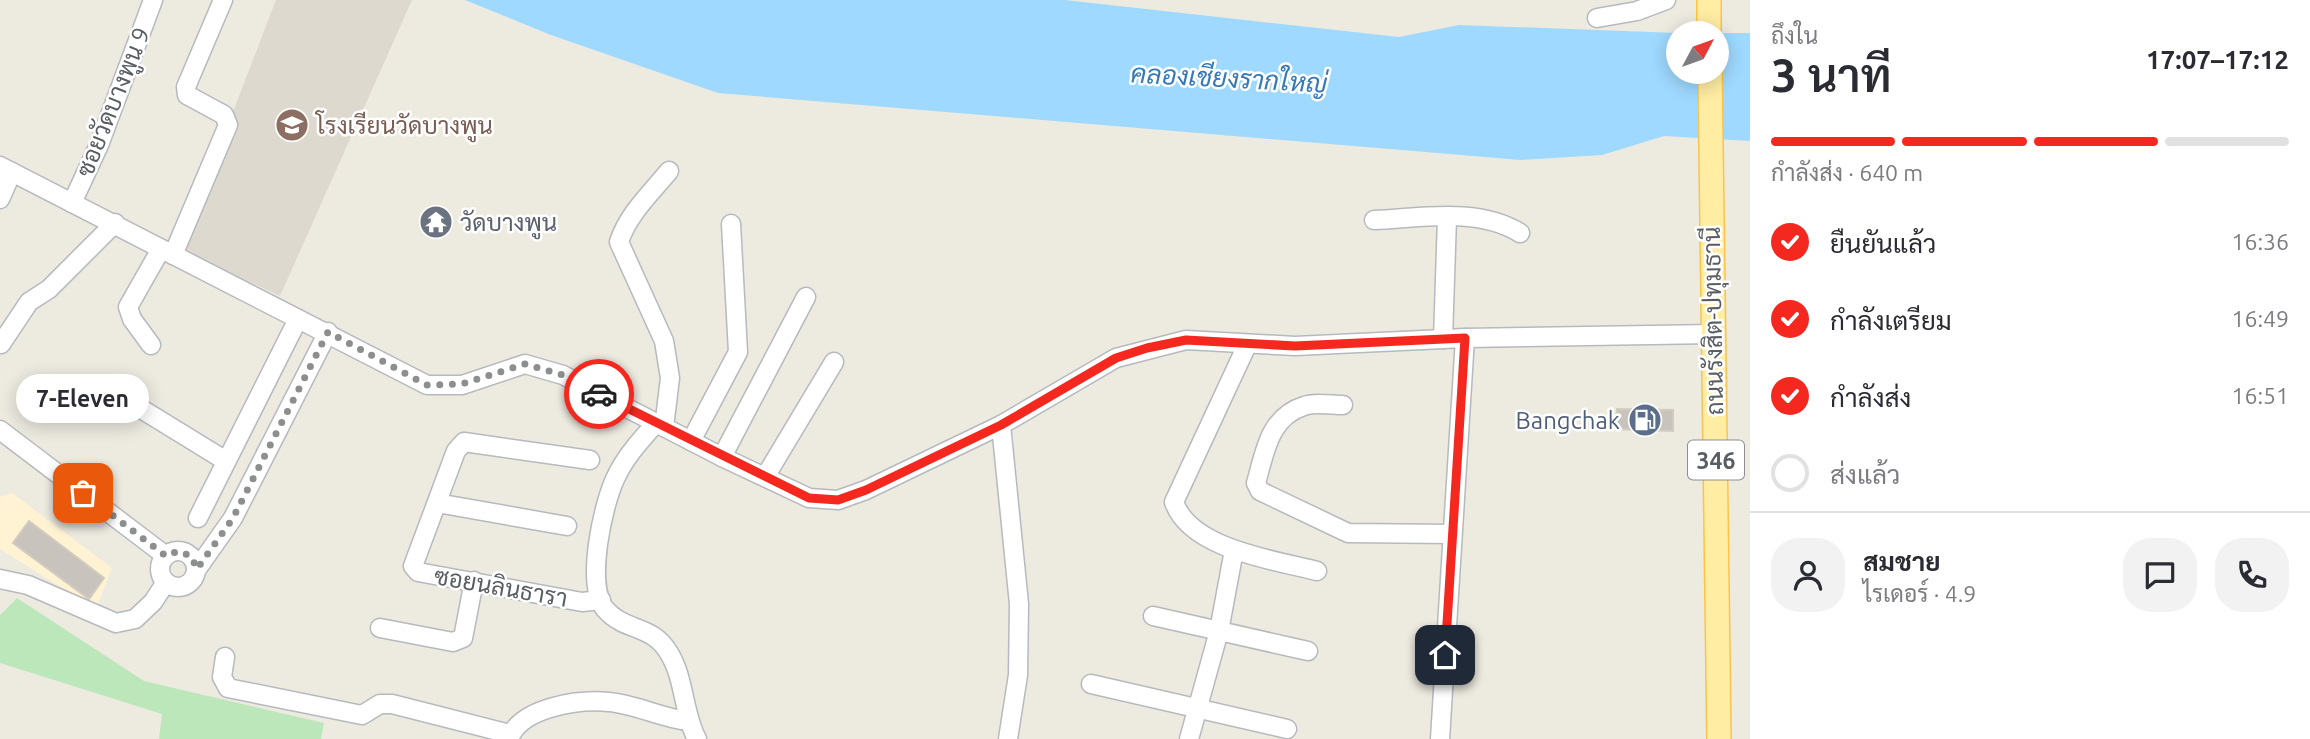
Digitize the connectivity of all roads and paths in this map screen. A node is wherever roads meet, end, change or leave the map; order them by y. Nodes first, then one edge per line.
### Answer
1 (153, 0) edge
2 (223, 0) edge
3 (1666, 0) edge
4 (1597, 18) dead end
5 (1710, 84) edge
6 (6, 169) edge
7 (669, 171) dead end
8 (0, 199) edge
9 (72, 203) junction
10 (1447, 218) junction
11 (1374, 220) dead end
12 (115, 223) junction
13 (731, 224) dead end
14 (1520, 233) dead end
15 (167, 252) junction
16 (806, 297) dead end
17 (298, 318) junction
18 (328, 332) junction
19 (1714, 334) junction
20 (1465, 338) junction
21 (1443, 339) junction
22 (1, 344) edge
23 (151, 345) dead end
24 (1247, 345) junction
25 (834, 362) dead end
26 (1343, 405) dead end
27 (143, 410) dead end
28 (660, 425) junction
29 (1001, 425) junction
30 (0, 430) edge
31 (691, 441) junction
32 (722, 457) junction
33 (590, 460) dead end
34 (226, 461) junction
35 (765, 477) junction
36 (437, 503) junction
37 (198, 518) dead end
38 (567, 526) dead end
39 (1452, 534) junction
40 (1234, 550) junction
41 (166, 556) junction
42 (197, 569) junction
43 (1317, 571) dead end
44 (0, 579) edge
45 (474, 581) junction
46 (166, 582) junction
47 (601, 600) junction
48 (1153, 616) dead end
49 (380, 628) dead end
50 (1219, 631) junction
51 (1308, 651) dead end
52 (225, 657) dead end
53 (1091, 684) dead end
54 (1198, 708) junction
55 (688, 721) junction
56 (1287, 729) dead end
57 (510, 737) edge
58 (697, 739) edge
59 (1007, 739) edge
60 (1189, 739) edge
61 (1440, 739) edge
62 (1719, 739) edge

1 - 9 street, ซอยวัดบางพูน 9
2 - 15 street
3 - 4 street
5 - 19 main road, ถนนรังสิต-ปทุมธานี / 346
6 - 8 street
6 - 9 street
7 - 28 street
9 - 12 street
10 - 11 street
10 - 14 street
10 - 21 street
12 - 15 street
12 - 22 street
13 - 31 street
15 - 17 street
15 - 23 street
16 - 32 street
17 - 18 street
17 - 34 street
18 - 28 street
18 - 42 street
19 - 20 street
19 - 62 main road, ถนนรังสิต-ปทุมธานี / 346
20 - 21 street
20 - 39 street
21 - 24 street
24 - 29 street
24 - 40 street
25 - 35 street
26 - 39 street
27 - 34 street
28 - 31 street
28 - 47 street
29 - 35 street
29 - 59 street
30 - 41 street
31 - 32 street
32 - 35 street
33 - 36 street, ซอยนลินธารา
34 - 37 street
36 - 38 street
36 - 45 street, ซอยนลินธารา
39 - 61 street
40 - 43 street
40 - 50 street
41 - 42 street
41 - 46 street
42 - 46 street
44 - 46 street
45 - 47 street, ซอยนลินธารา
45 - 49 street
47 - 55 street
48 - 50 street
50 - 51 street
50 - 54 street
52 - 57 street
53 - 54 street
54 - 56 street
54 - 60 street
55 - 57 street
55 - 58 street

